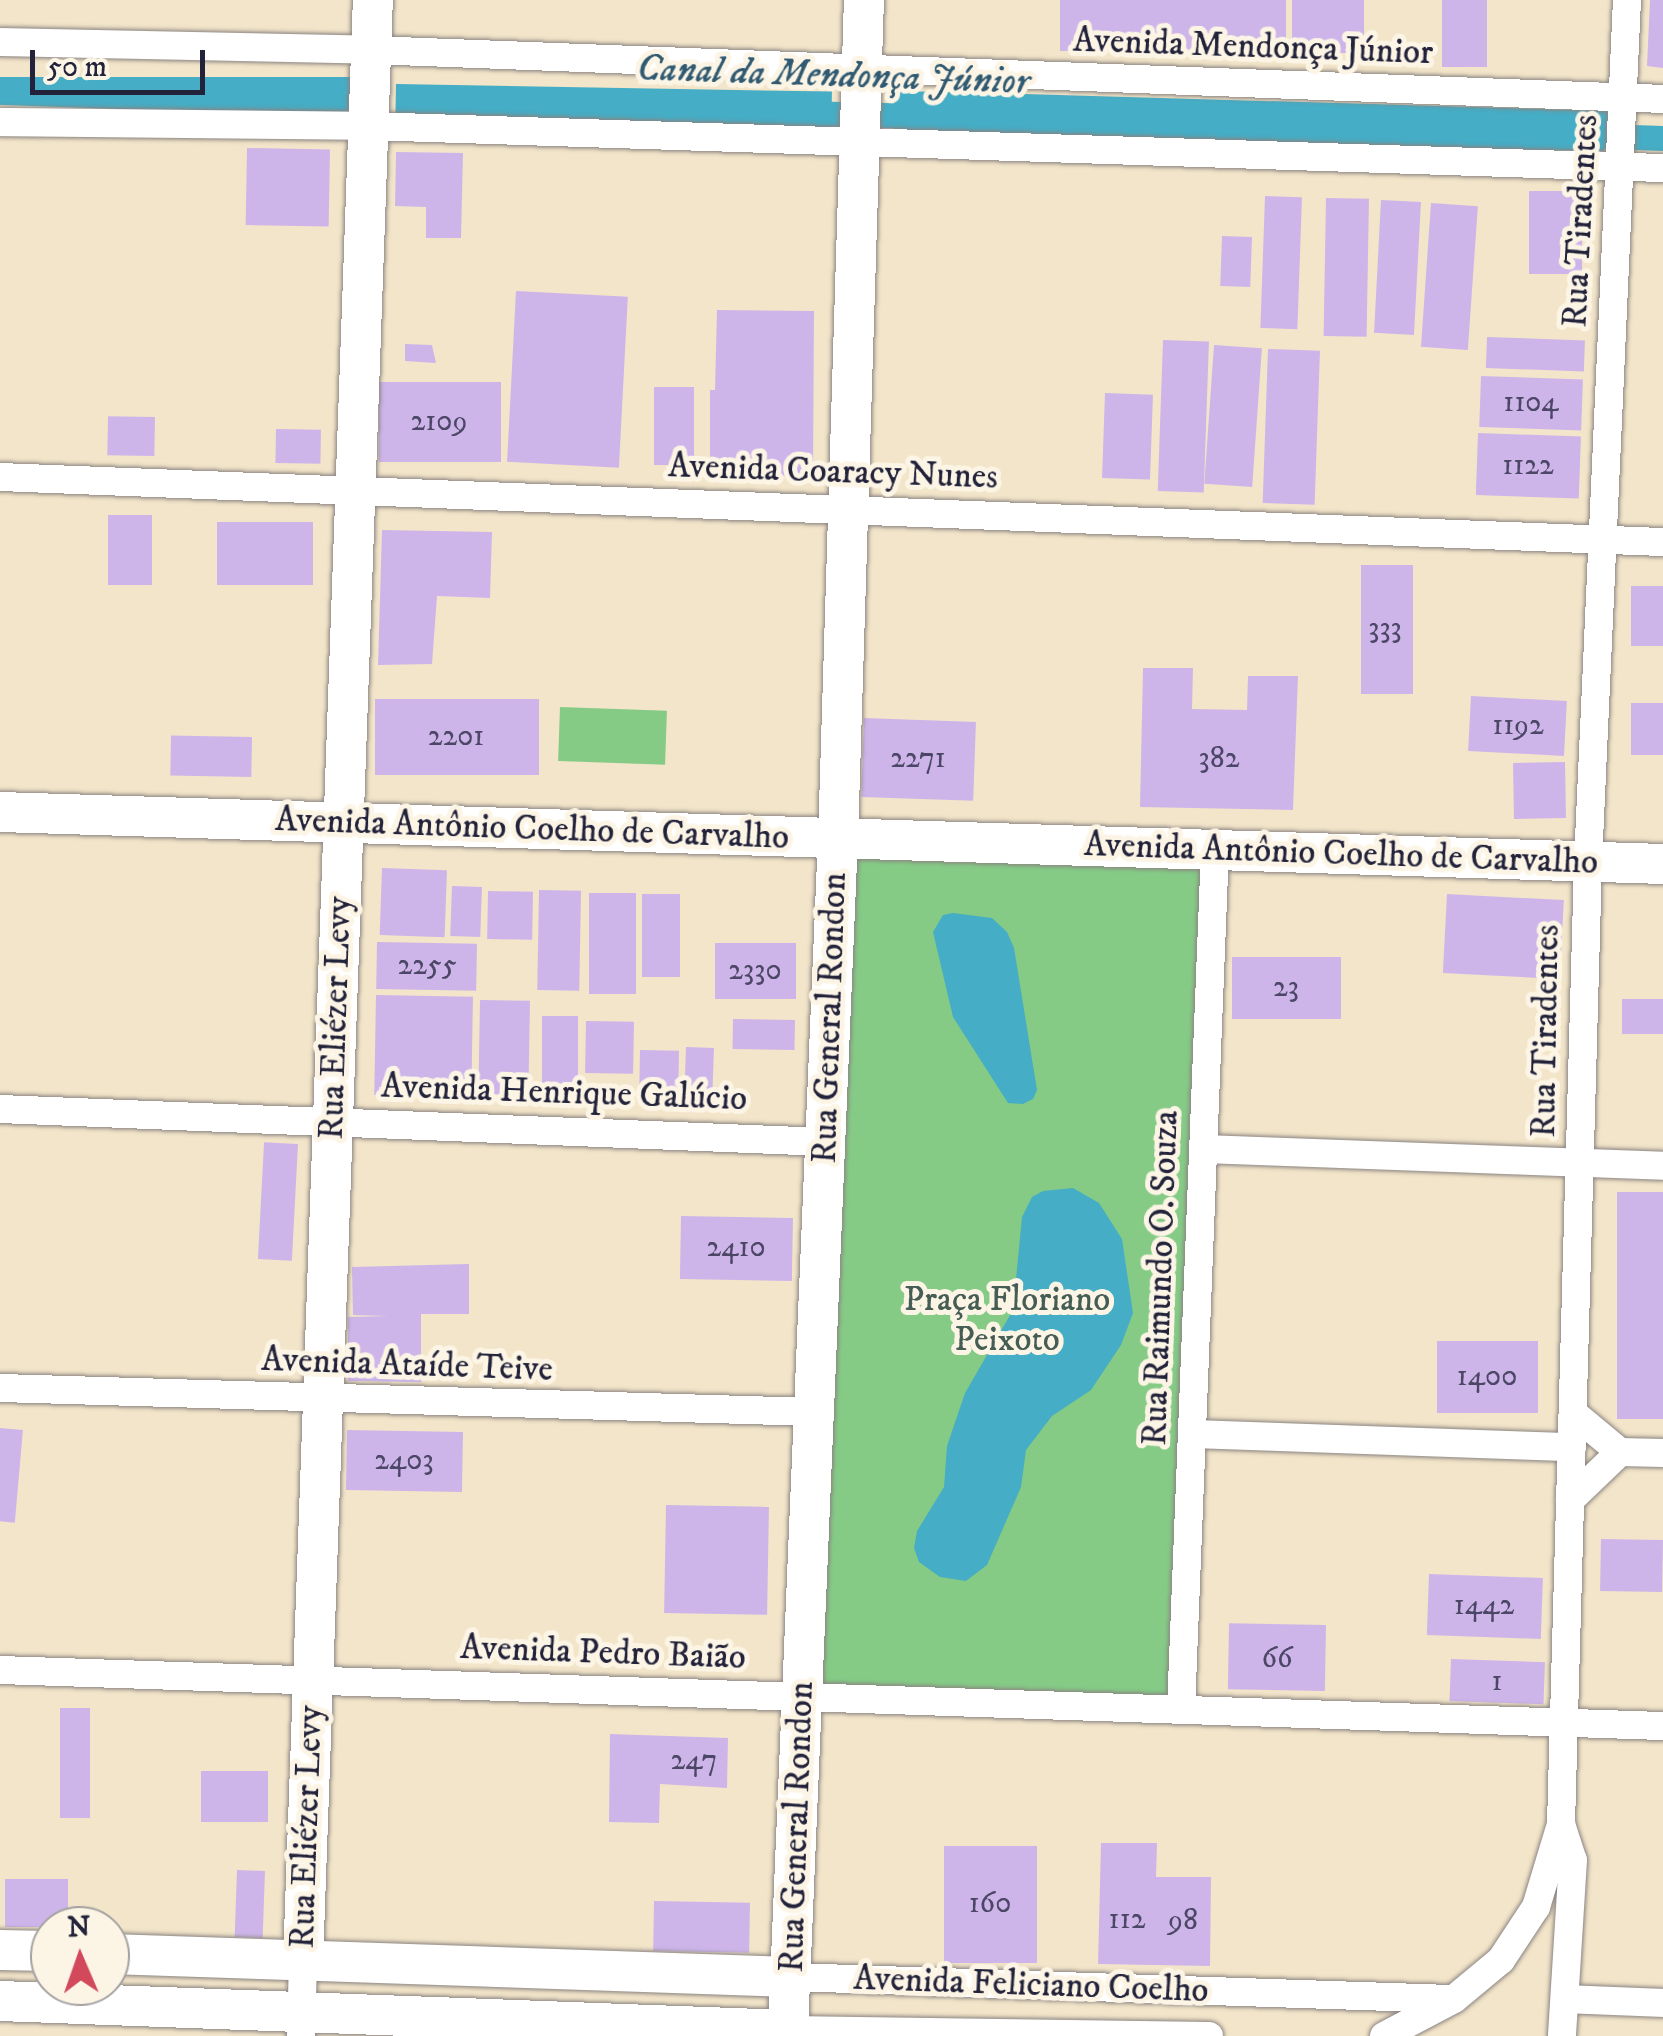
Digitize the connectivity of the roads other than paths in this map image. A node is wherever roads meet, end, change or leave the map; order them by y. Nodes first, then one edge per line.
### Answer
1 (373, 0) edge
2 (864, 0) edge
3 (1627, 0) edge
4 (0, 42) edge
5 (861, 79) junction
6 (370, 92) junction
7 (1663, 100) edge
8 (1624, 104) junction
9 (0, 122) edge
10 (859, 137) junction
11 (1622, 159) junction
12 (1663, 168) edge
13 (0, 478) edge
14 (355, 491) junction
15 (849, 510) junction
16 (1604, 540) junction
17 (1663, 542) edge
18 (0, 812) edge
19 (343, 823) junction
20 (838, 839) junction
21 (1215, 850) junction
22 (1588, 862) junction
23 (1663, 864) edge
24 (0, 1109) edge
25 (332, 1121) junction
26 (826, 1142) junction
27 (1204, 1149) junction
28 (1580, 1162) junction
29 (1663, 1166) edge
30 (0, 1388) edge
31 (322, 1401) junction
32 (813, 1412) junction
33 (1573, 1412) junction
34 (1192, 1434) junction
35 (1572, 1447) junction
36 (1620, 1452) junction
37 (1663, 1454) edge
38 (1570, 1500) junction
39 (0, 1670) edge
40 (312, 1680) junction
41 (802, 1697) junction
42 (1181, 1710) junction
43 (1563, 1722) junction
44 (1663, 1726) edge
45 (1560, 1824) junction
46 (0, 1950) edge
47 (30, 1951) edge
48 (130, 1955) edge
49 (302, 1962) junction
50 (540, 1967) junction
51 (791, 1976) junction
52 (1051, 1986) junction
53 (30, 1999) edge
54 (1454, 1999) junction
55 (1565, 2000) junction
56 (0, 2001) edge
57 (130, 2001) edge
58 (1663, 2003) edge
59 (541, 2021) junction
60 (301, 2024) edge
61 (788, 2033) edge
62 (1050, 2034) edge
63 (1210, 2036) edge
64 (1384, 2036) edge
65 (1562, 2036) edge

1 - 6 street, Rua Eliézer Levy
2 - 5 street, Rua General Rondon
3 - 8 street, Rua Tiradentes
4 - 6 street, Avenida Mendonça Júnior
5 - 6 street, Avenida Mendonça Júnior
5 - 8 street, Avenida Mendonça Júnior
5 - 10 street, Rua General Rondon
6 - 9 street, Avenida Mendonça Júnior
6 - 10 street, Avenida Mendonça Júnior
6 - 14 street, Rua Eliézer Levy
7 - 8 street, Avenida Mendonça Júnior
8 - 11 street, Rua Tiradentes
10 - 11 street, Avenida Mendonça Júnior
10 - 15 street, Rua General Rondon
11 - 12 street, Avenida Mendonça Júnior
11 - 16 street, Rua Tiradentes
13 - 14 street, Avenida Coaracy Nunes
14 - 15 street, Avenida Coaracy Nunes
14 - 19 street, Rua Eliézer Levy
15 - 16 street, Avenida Coaracy Nunes
15 - 20 street, Rua General Rondon
16 - 17 street, Avenida Coaracy Nunes
16 - 22 street, Rua Tiradentes
18 - 19 street, Avenida Antônio Coelho de Carvalho
19 - 20 street, Avenida Antônio Coelho de Carvalho
19 - 25 street, Rua Eliézer Levy
20 - 21 street, Avenida Antônio Coelho de Carvalho
20 - 26 street, Rua General Rondon
21 - 22 street, Avenida Antônio Coelho de Carvalho
21 - 27 street, Rua Raimundo O. Souza
22 - 23 street, Avenida Antônio Coelho de Carvalho
22 - 28 street, Rua Tiradentes
24 - 25 street, Avenida Henrique Galúcio
25 - 26 street, Avenida Henrique Galúcio
25 - 31 street, Rua Eliézer Levy
26 - 32 street, Rua General Rondon
27 - 28 street
27 - 34 street, Rua Raimundo O. Souza
28 - 29 street
28 - 33 street, Rua Tiradentes
30 - 31 street, Avenida Ataíde Teive
31 - 32 street, Avenida Ataíde Teive
31 - 40 street, Rua Eliézer Levy
32 - 41 street, Rua General Rondon
33 - 35 street, Rua Tiradentes
33 - 36 street
34 - 35 street
34 - 42 street, Rua Raimundo O. Souza
35 - 38 street, Rua Tiradentes
36 - 37 street
36 - 38 street
38 - 43 street, Rua Tiradentes
39 - 40 street, Avenida Pedro Baião
40 - 41 street, Avenida Pedro Baião
40 - 49 street, Rua Eliézer Levy
41 - 42 street, Avenida Pedro Baião
41 - 51 street, Rua General Rondon
42 - 43 street, Avenida Pedro Baião
43 - 44 street, Avenida Pedro Baião
43 - 45 street, Rua Tiradentes
45 - 54 street, Rua Tiradentes
45 - 55 street, Rua Tiradentes
46 - 47 street
48 - 49 street, Avenida Feliciano Coelho
49 - 50 street, Avenida Feliciano Coelho
49 - 60 street, Rua Eliézer Levy
50 - 51 street, Avenida Feliciano Coelho
50 - 59 street
51 - 52 street, Avenida Feliciano Coelho
51 - 61 street, Rua General Rondon
52 - 54 street, Avenida Feliciano Coelho
52 - 62 street
53 - 56 street, Avenida Feliciano Coelho
54 - 64 street
55 - 58 street
55 - 65 street, Rua Tiradentes
57 - 60 street, Avenida Feliciano Coelho
59 - 60 street, Avenida Feliciano Coelho
59 - 61 street, Avenida Feliciano Coelho
61 - 62 street, Avenida Feliciano Coelho
62 - 63 street, Avenida Feliciano Coelho

